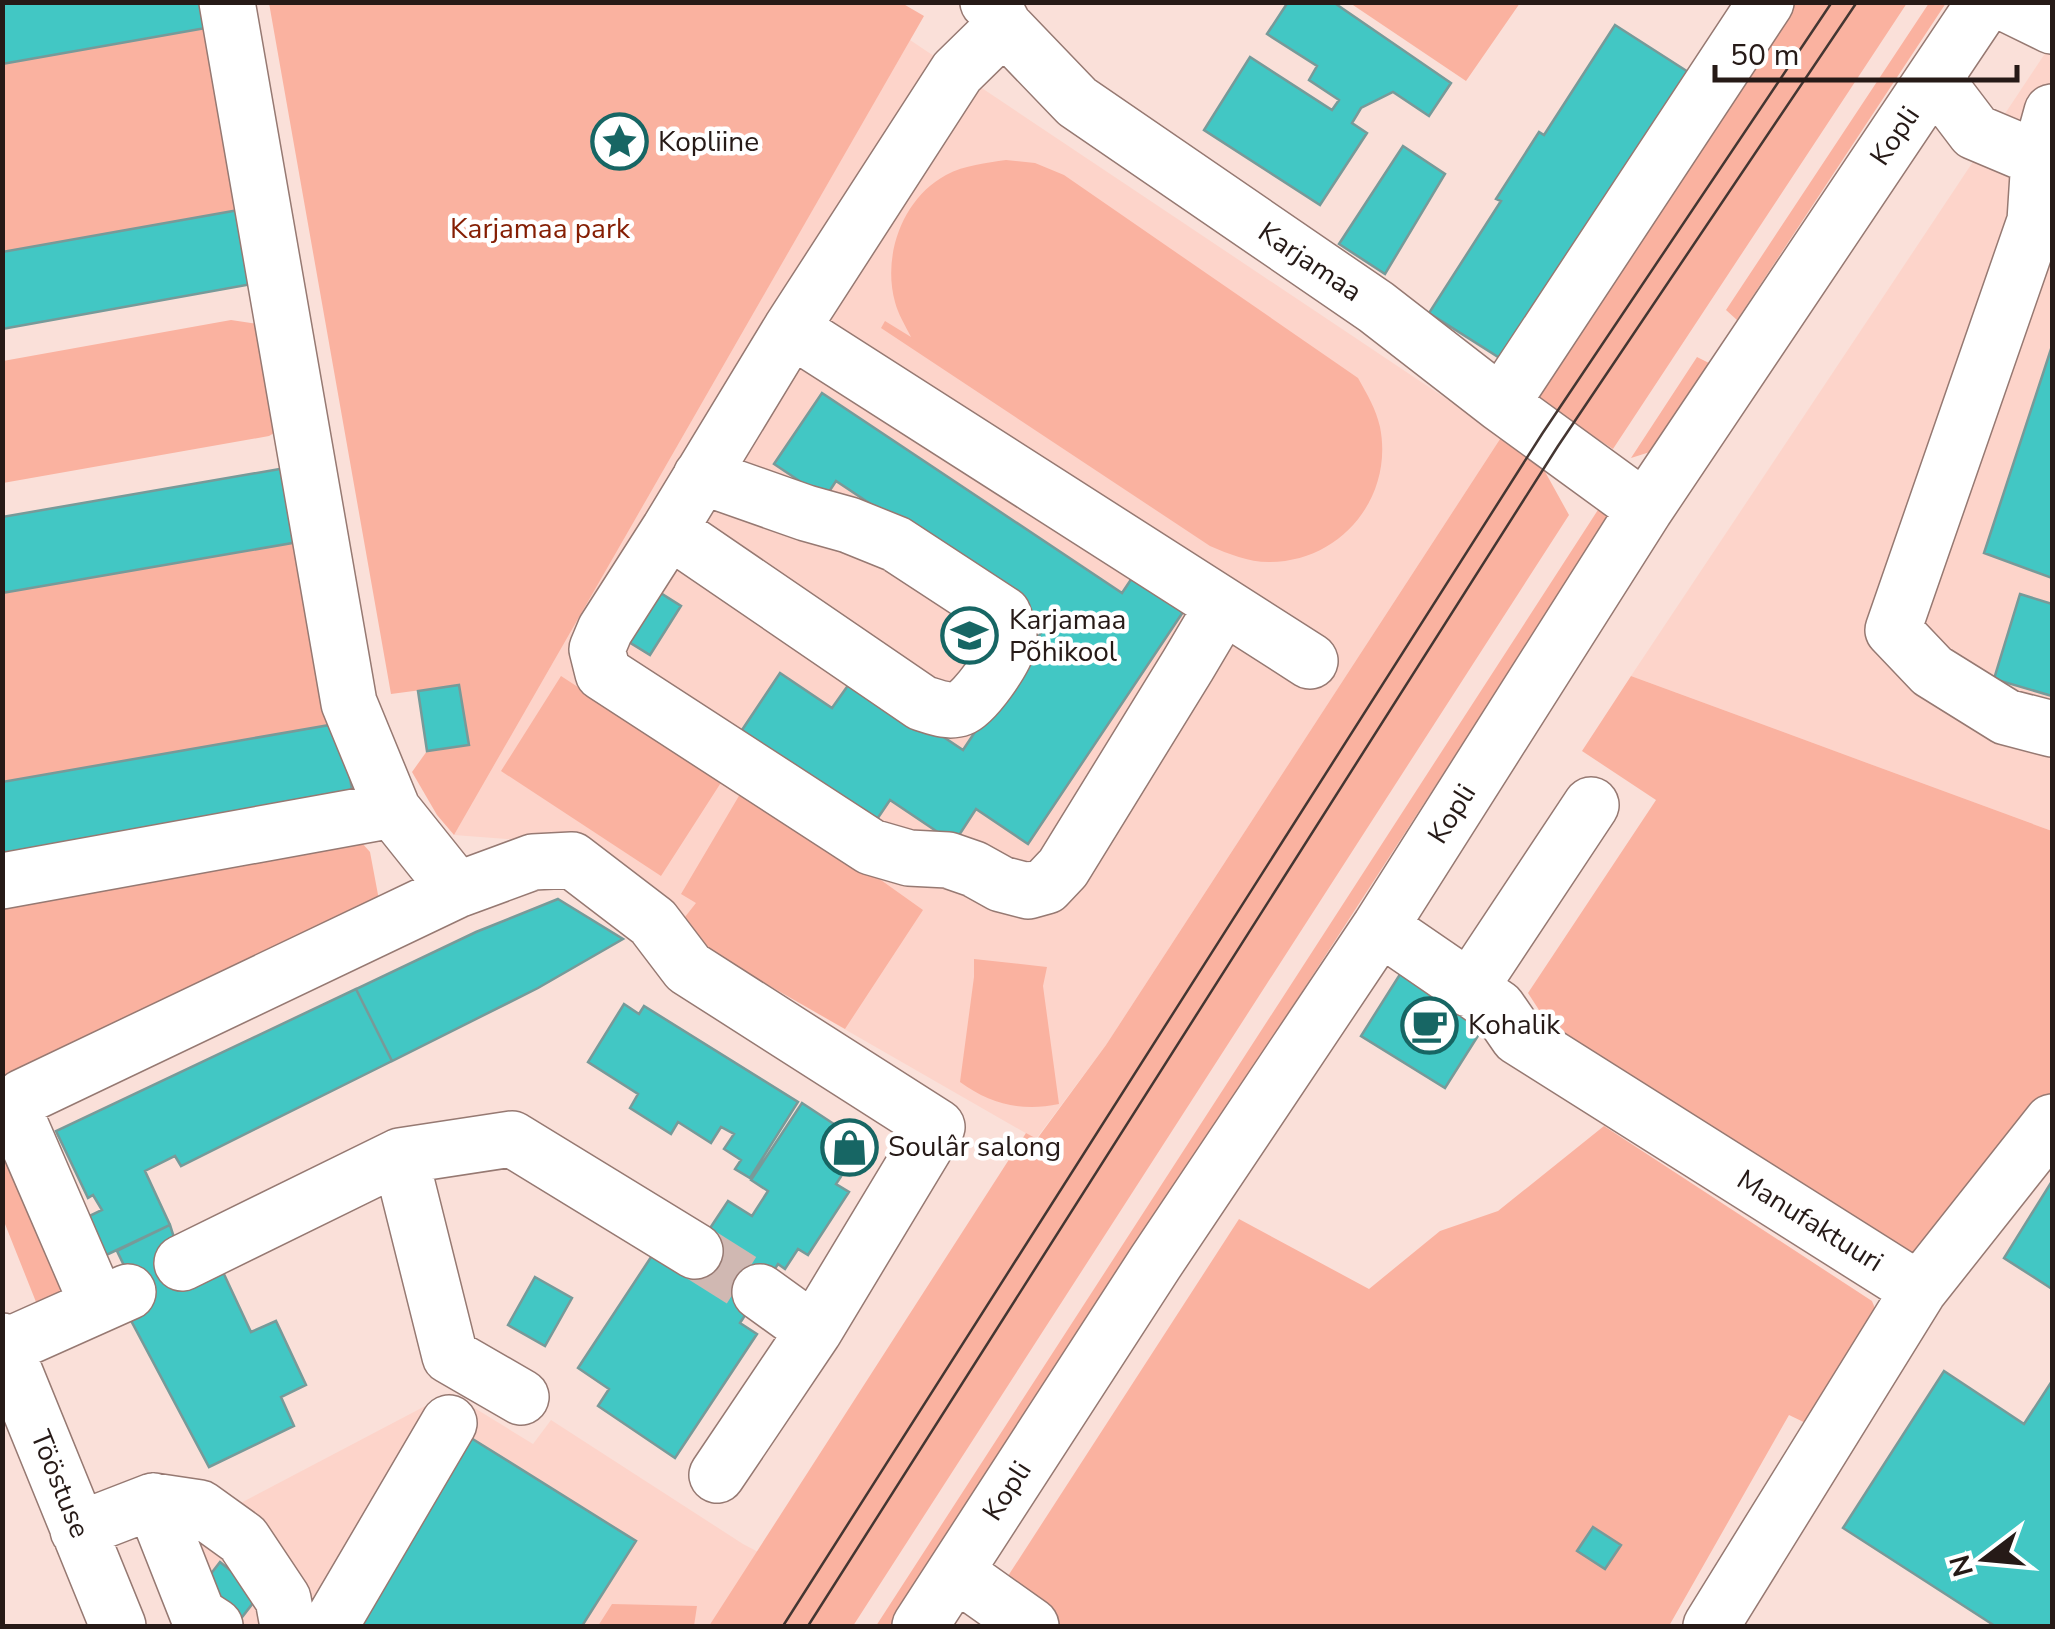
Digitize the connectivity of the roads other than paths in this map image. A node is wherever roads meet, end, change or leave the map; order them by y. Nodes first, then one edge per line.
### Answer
1 (227, 2) edge
2 (1766, 2) edge
3 (1985, 2) edge
4 (2003, 2) edge
5 (995, 9) edge
6 (2052, 26) edge
7 (1934, 78) junction
8 (2046, 135) edge
9 (2044, 224) edge
10 (790, 329) junction
11 (1501, 404) junction
12 (701, 476) junction
13 (1646, 509) junction
14 (669, 530) junction
15 (1222, 606) junction
16 (1310, 661) dead end
17 (2052, 730) edge
18 (1591, 805) dead end
19 (394, 810) junction
20 (2, 881) edge
21 (457, 890) junction
22 (1380, 928) junction
23 (1469, 988) junction
24 (2052, 1122) edge
25 (400, 1156) junction
26 (695, 1251) tunnel mouth
27 (182, 1263) dead end
28 (1918, 1290) junction
29 (760, 1292) tunnel mouth
30 (814, 1331) junction
31 (4, 1344) edge
32 (521, 1397) dead end
33 (449, 1423) dead end
34 (717, 1475) dead end
35 (152, 1502) junction
36 (78, 1530) junction
37 (955, 1572) junction
38 (118, 1626) edge
39 (215, 1626) edge
40 (288, 1626) edge
41 (330, 1626) edge
42 (920, 1626) edge
43 (1031, 1626) edge
44 (1711, 1626) edge

1 - 19 street
2 - 11 street
3 - 7 street, Kopli
4 - 6 street
5 - 10 street
5 - 11 street, Karjamaa
7 - 8 street
7 - 13 street, Kopli
8 - 9 street
9 - 17 street
10 - 12 street
10 - 15 street
11 - 13 street, Karjamaa
12 - 14 street
12 - 14 street
13 - 22 street, Kopli
14 - 15 street
15 - 16 street
18 - 23 street
19 - 20 street
19 - 21 street
21 - 30 street
21 - 31 street
22 - 23 street, Manufaktuuri
22 - 37 street, Kopli
23 - 28 street, Manufaktuuri
24 - 28 street
25 - 26 street
25 - 27 street
25 - 32 street
28 - 44 street
29 - 30 street
30 - 34 street
31 - 36 street, Tööstuse
33 - 41 street
35 - 36 street
35 - 39 street
35 - 40 street
36 - 38 street, Tööstuse
37 - 42 street, Kopli
37 - 43 street

